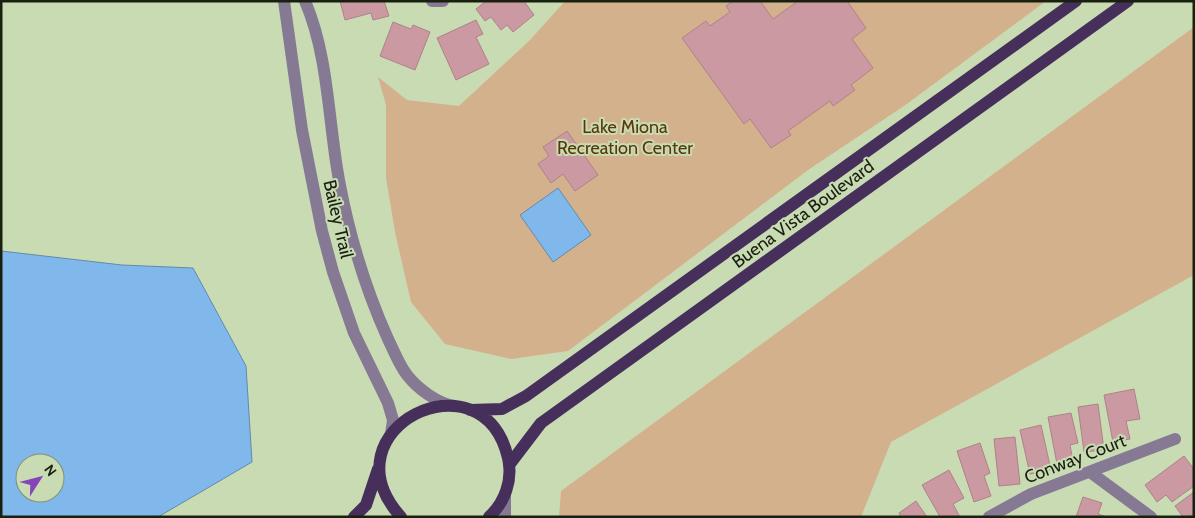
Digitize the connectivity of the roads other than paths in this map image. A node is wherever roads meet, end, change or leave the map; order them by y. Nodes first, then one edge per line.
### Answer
1 (284, 1) edge
2 (305, 1) edge
3 (432, 1) edge
4 (443, 1) edge
5 (1076, 1) edge
6 (1128, 1) edge
7 (456, 406) junction
8 (470, 410) junction
9 (391, 434) junction
10 (1176, 439) dead end
11 (380, 462) junction
12 (509, 465) junction
13 (1090, 472) junction
14 (505, 494) junction
15 (354, 517) edge
16 (401, 517) edge
17 (489, 517) edge
18 (505, 517) edge
19 (989, 517) edge
20 (1152, 517) edge

1 - 9 street, Bailey Trail
2 - 7 street, Bailey Trail
3 - 4 street
5 - 8 main road, Buena Vista Boulevard
6 - 12 main road, Buena Vista Boulevard
7 - 8 main road, Buena Vista Boulevard
7 - 9 main road, Buena Vista Boulevard
8 - 12 main road, Buena Vista Boulevard
9 - 11 main road, Buena Vista Boulevard
10 - 13 street, Conway Court
11 - 15 main road, Buena Vista Boulevard
11 - 16 main road, Buena Vista Boulevard
12 - 14 main road, Buena Vista Boulevard
13 - 19 street, Conway Court
13 - 20 street
14 - 17 main road, Buena Vista Boulevard
14 - 18 street

